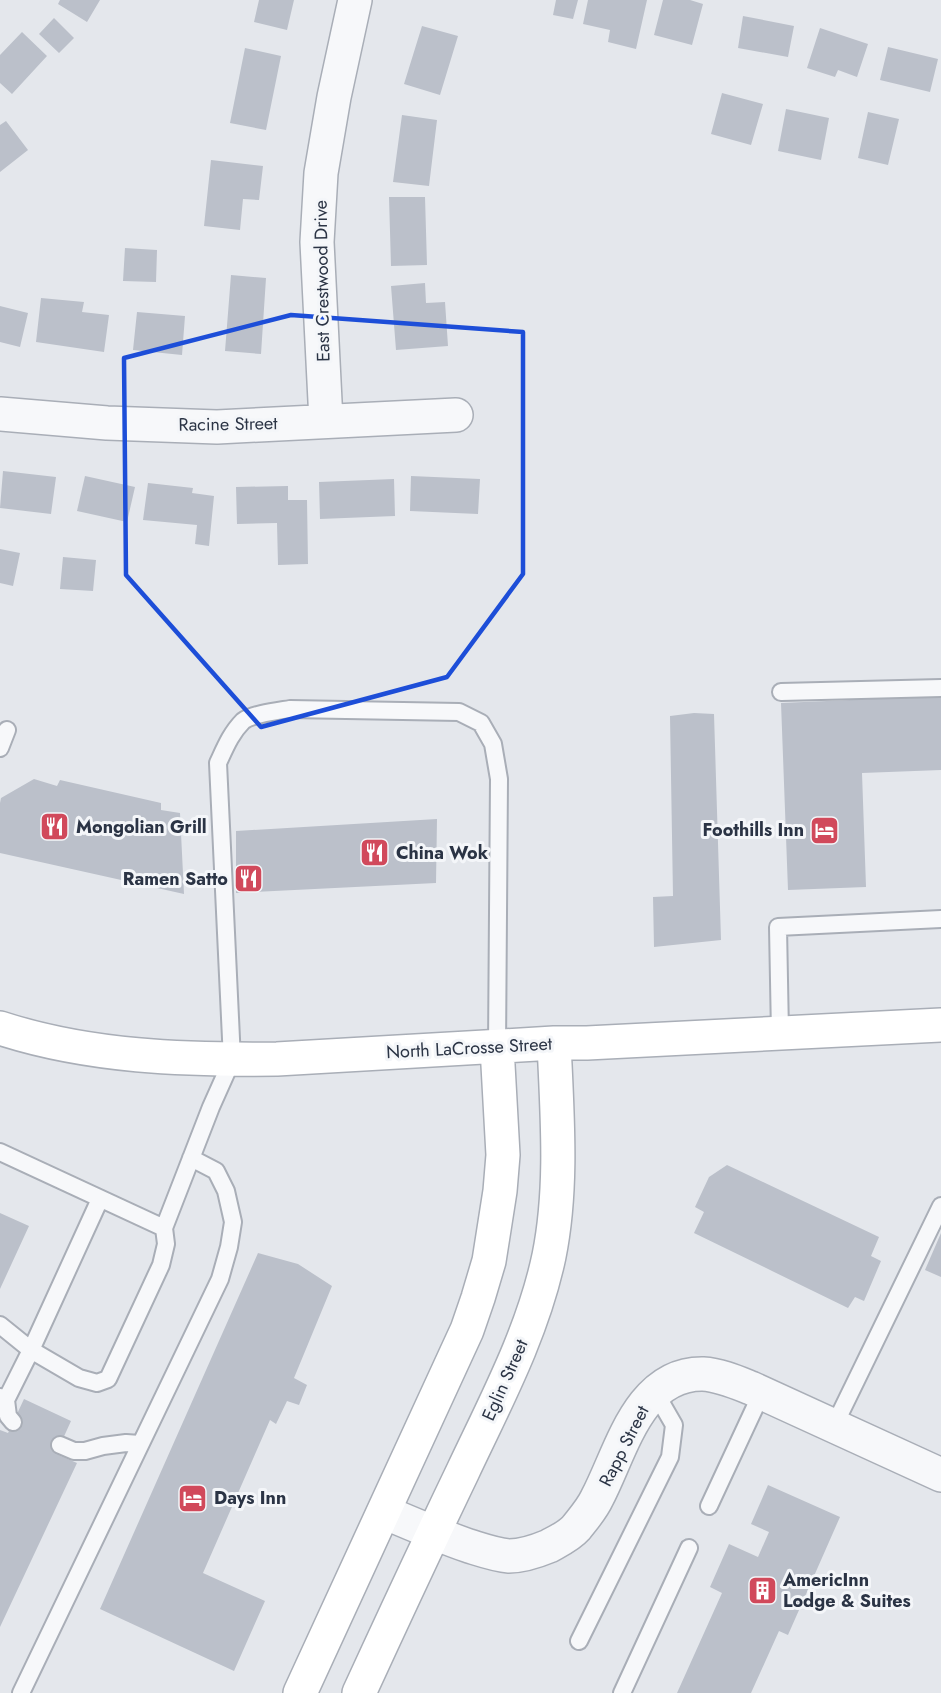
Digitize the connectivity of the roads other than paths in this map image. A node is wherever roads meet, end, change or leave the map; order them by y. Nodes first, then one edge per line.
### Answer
1 (355, 0) edge
2 (0, 414) edge
3 (456, 415) dead end
4 (326, 421) junction
5 (941, 688) edge
6 (781, 692) dead end
7 (7, 730) dead end
8 (0, 748) edge
9 (941, 919) edge
10 (941, 1026) edge
11 (0, 1028) edge
12 (780, 1033) junction
13 (554, 1043) junction
14 (497, 1047) junction
15 (232, 1060) junction
16 (0, 1152) edge
17 (191, 1158) junction
18 (100, 1199) junction
19 (941, 1206) edge
20 (164, 1228) junction
21 (0, 1325) edge
22 (31, 1350) junction
23 (655, 1392) junction
24 (762, 1392) junction
25 (3, 1398) edge
26 (13, 1422) dead end
27 (834, 1426) junction
28 (140, 1444) junction
29 (60, 1445) dead end
30 (941, 1475) edge
31 (709, 1506) dead end
32 (384, 1512) junction
33 (433, 1533) junction
34 (689, 1548) dead end
35 (579, 1641) dead end
36 (21, 1693) edge
37 (300, 1693) edge
38 (359, 1693) edge
39 (622, 1693) edge

1 - 4 street, East Crestwood Drive
2 - 4 street, Racine Street
3 - 4 street, Racine Street
5 - 6 lane
7 - 8 lane
9 - 12 lane
10 - 12 street, North LaCrosse Street
11 - 15 street, North LaCrosse Street
12 - 13 street, North LaCrosse Street
13 - 14 street, North LaCrosse Street
13 - 33 street, Eglin Street
14 - 15 street, North LaCrosse Street
14 - 15 lane
14 - 32 street
15 - 17 lane
16 - 18 lane
17 - 20 lane
17 - 28 lane
18 - 20 lane
18 - 22 lane
19 - 27 lane
20 - 22 lane
21 - 22 lane
22 - 25 lane
23 - 24 street, Rapp Street
23 - 33 street, Rapp Street
23 - 35 lane
24 - 27 street, Rapp Street
24 - 31 lane
25 - 26 lane
27 - 30 street, Rapp Street
28 - 29 lane
28 - 36 lane
32 - 33 street, Rapp Street
32 - 37 street
33 - 38 street, Eglin Street
34 - 39 lane

